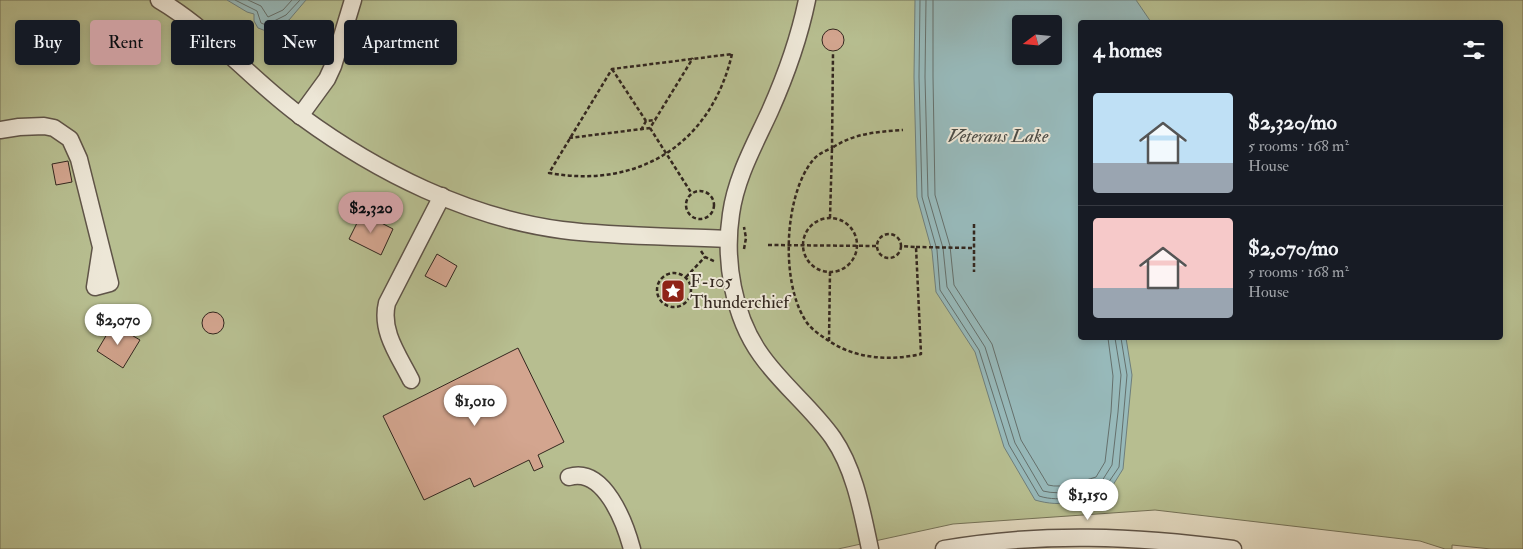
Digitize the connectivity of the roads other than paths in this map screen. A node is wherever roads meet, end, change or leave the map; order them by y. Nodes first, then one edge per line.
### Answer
1 (159, 0) edge
2 (353, 0) edge
3 (807, 0) edge
4 (300, 116) junction
5 (0, 130) edge
6 (442, 196) junction
7 (728, 239) junction
8 (101, 248) dead end
9 (411, 380) dead end
10 (569, 477) dead end
11 (632, 549) edge
12 (870, 549) edge
13 (944, 549) edge
14 (1233, 549) edge

1 - 4 street
2 - 4 street
3 - 7 street
4 - 6 street
5 - 8 street
6 - 7 street
6 - 9 street
7 - 12 street
10 - 11 street
13 - 14 street

